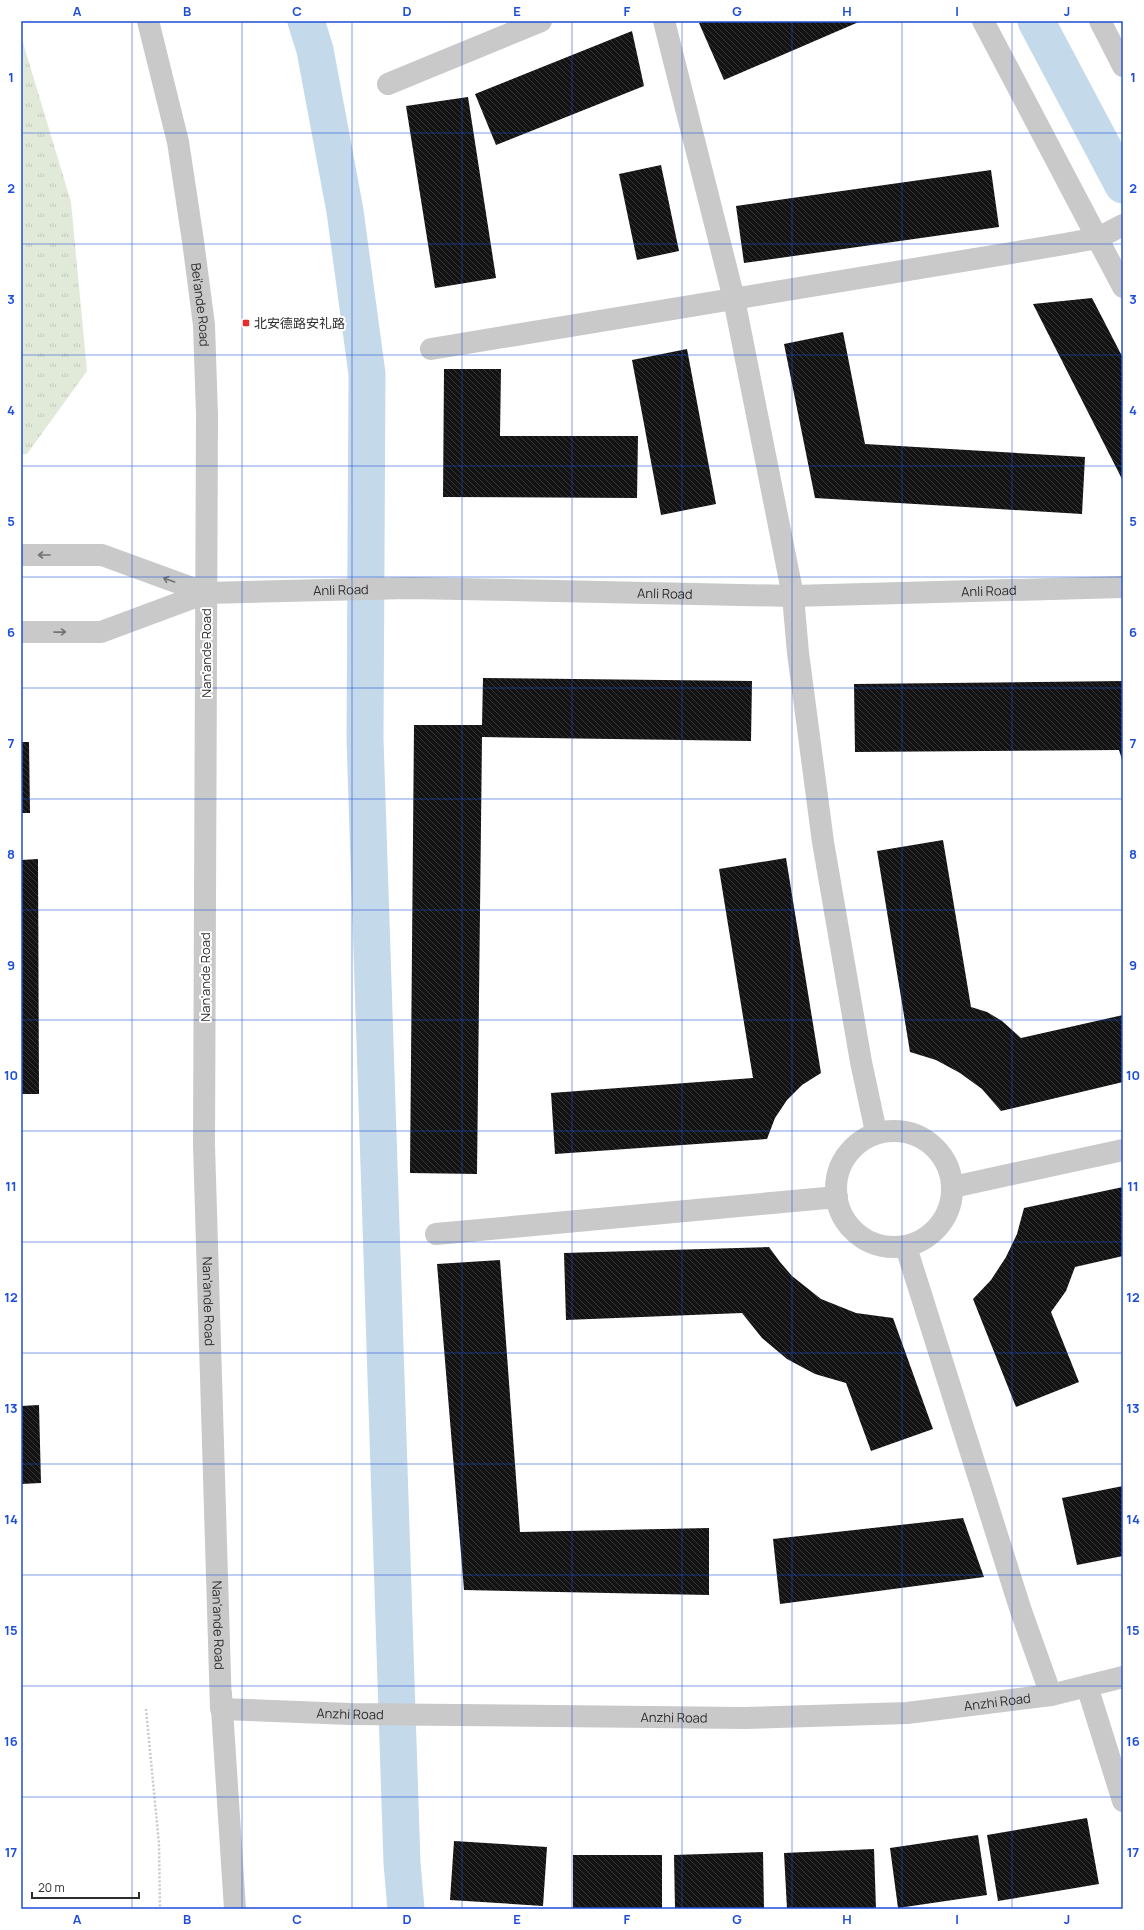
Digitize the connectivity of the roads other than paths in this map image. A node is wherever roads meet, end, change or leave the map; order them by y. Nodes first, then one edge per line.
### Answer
1 (148, 21) edge
2 (541, 21) edge
3 (664, 21) edge
4 (983, 21) edge
5 (1100, 21) edge
6 (1123, 66) edge
7 (388, 84) dead end
8 (1112, 231) edge
9 (1123, 287) edge
10 (734, 299) junction
11 (431, 349) dead end
12 (21, 554) edge
13 (1123, 587) edge
14 (206, 593) junction
15 (793, 596) junction
16 (21, 632) edge
17 (876, 1132) junction
18 (1123, 1150) edge
19 (953, 1187) junction
20 (837, 1197) junction
21 (436, 1234) dead end
22 (906, 1247) junction
23 (1123, 1677) edge
24 (1088, 1686) junction
25 (1051, 1695) junction
26 (222, 1709) junction
27 (1123, 1802) edge
28 (235, 1909) edge

1 - 14 street, Bei'ande Road
2 - 7 street
3 - 10 street
4 - 8 street
5 - 6 street
8 - 9 street
8 - 10 street
10 - 11 street
10 - 15 street
14 -> 12 street, Anli Road
13 - 15 street, Anli Road
14 - 15 street, Anli Road
16 -> 14 street, Anli Road
14 - 26 street, Nan'ande Road
15 - 17 street
17 - 19 street
17 - 20 street
18 - 19 street
19 - 22 street
20 - 21 street
20 - 22 street
22 - 25 street
23 - 24 street, Anzhi Road
24 - 25 street, Anzhi Road
24 - 27 street
25 - 26 street, Anzhi Road
26 - 28 street, Nan'ande Road

